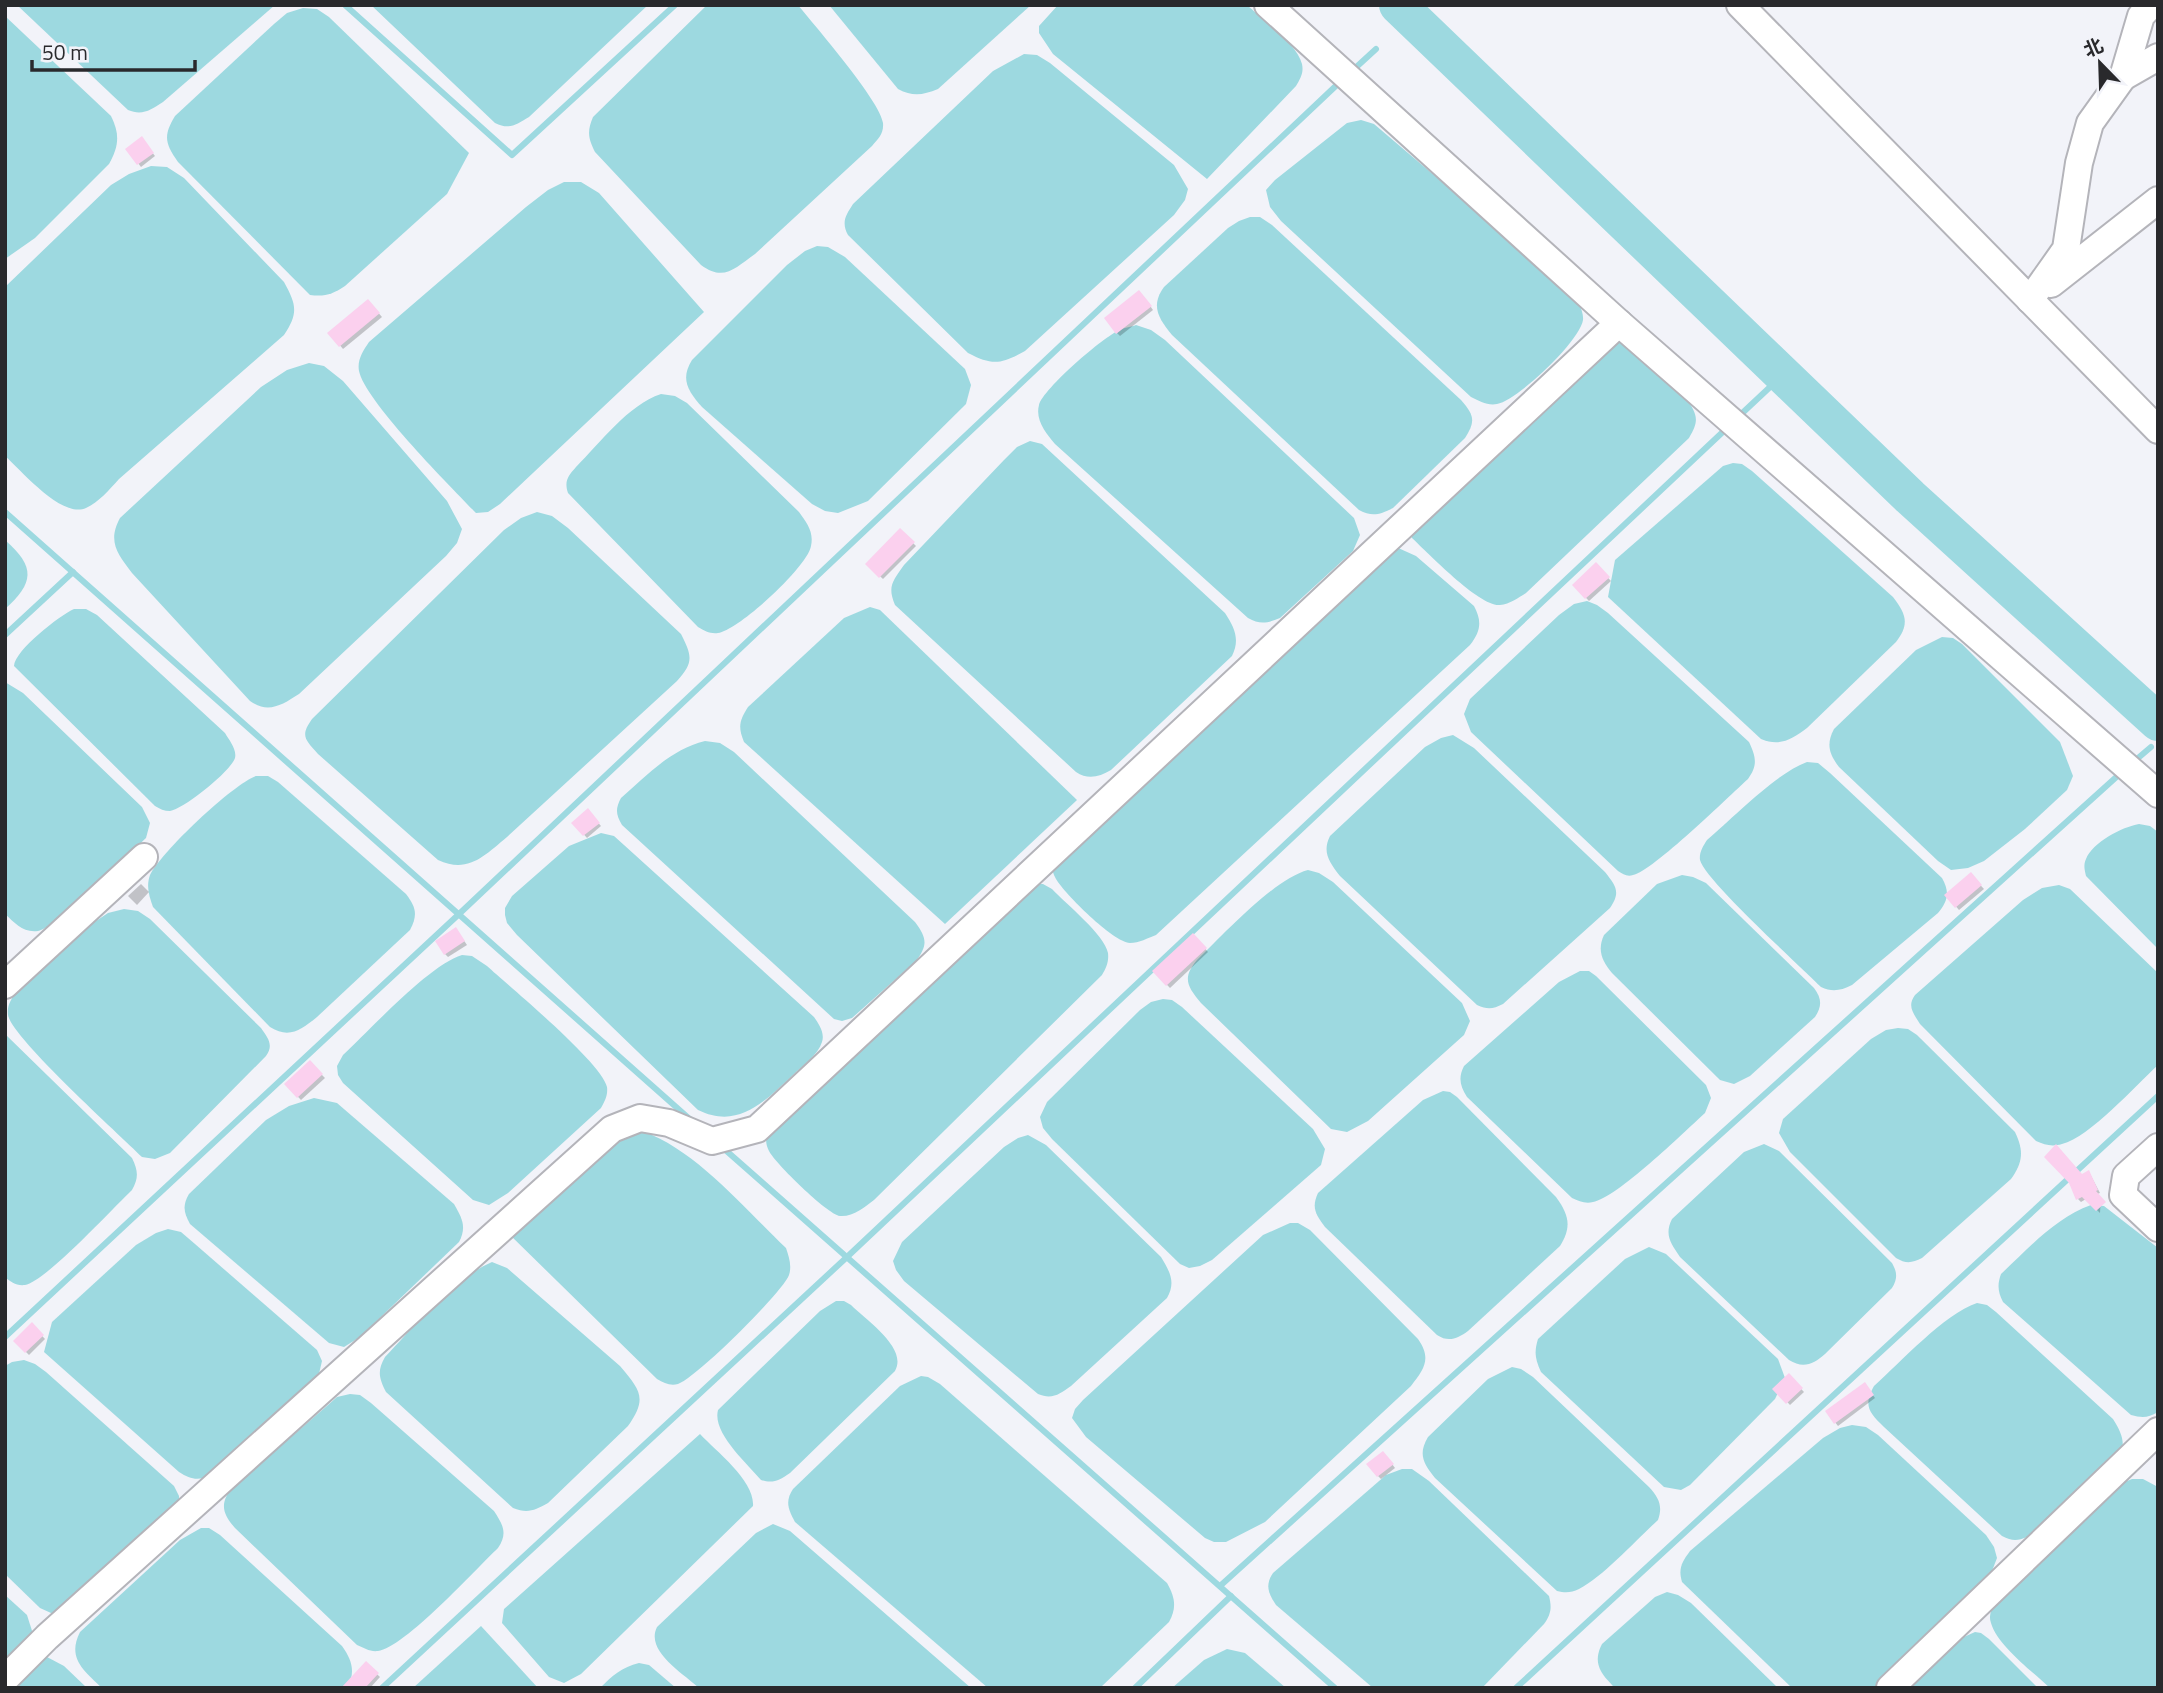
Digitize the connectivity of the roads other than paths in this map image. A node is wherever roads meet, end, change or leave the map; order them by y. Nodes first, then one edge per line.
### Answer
1 (1268, 5) edge
2 (1740, 5) edge
3 (2146, 11) edge
4 (2158, 57) edge
5 (2123, 77) junction
6 (2158, 200) edge
7 (2030, 300) junction
8 (1619, 323) junction
9 (2158, 430) edge
10 (2158, 794) edge
11 (144, 857) dead end
12 (5, 985) edge
13 (2158, 1147) edge
14 (2158, 1228) edge
15 (2158, 1431) edge
16 (5, 1679) edge
17 (1890, 1688) edge

1 - 8 street
2 - 7 street
3 - 5 street
4 - 5 street
5 - 7 street
6 - 7 street
7 - 9 street
8 - 10 street
8 - 16 street
11 - 12 street
13 - 14 street
15 - 17 street

